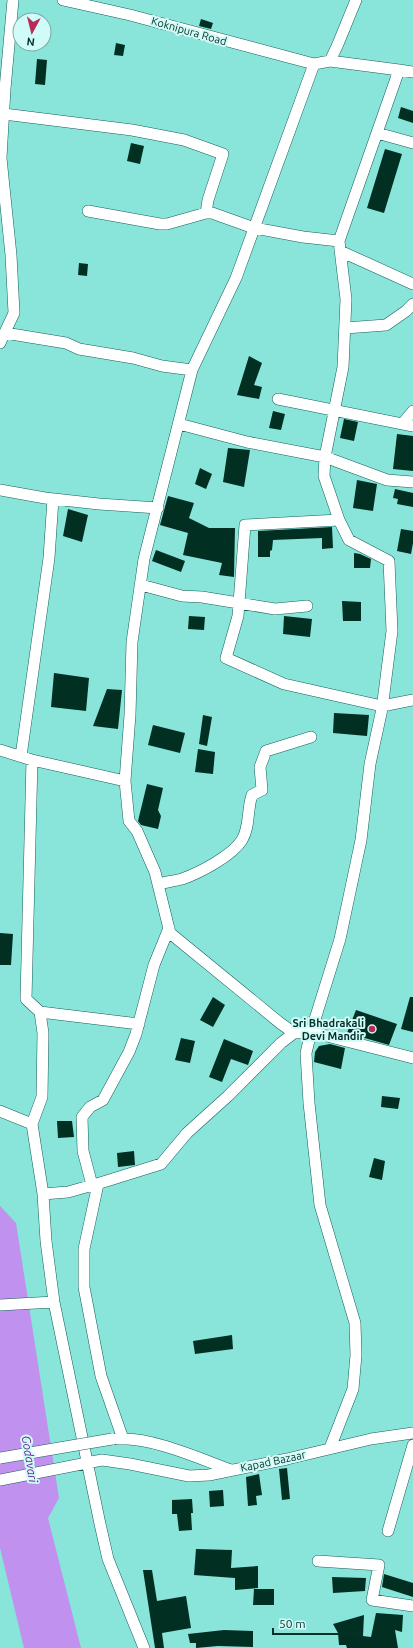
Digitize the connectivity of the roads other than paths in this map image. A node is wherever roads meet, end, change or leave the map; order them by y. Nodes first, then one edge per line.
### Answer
1 (13, 0) edge
2 (63, 0) edge
3 (356, 0) edge
4 (330, 61) junction
5 (314, 64) junction
6 (400, 70) junction
7 (413, 72) edge
8 (2, 115) edge
9 (377, 133) junction
10 (413, 143) edge
11 (88, 211) dead end
12 (206, 213) junction
13 (254, 228) junction
14 (340, 246) junction
15 (413, 284) edge
16 (413, 304) edge
17 (345, 328) junction
18 (5, 333) junction
19 (0, 343) edge
20 (192, 370) junction
21 (278, 399) dead end
22 (335, 410) junction
23 (413, 411) edge
24 (179, 424) junction
25 (408, 425) edge
26 (325, 457) junction
27 (413, 482) edge
28 (0, 490) edge
29 (53, 499) junction
30 (158, 508) junction
31 (339, 520) junction
32 (141, 585) junction
33 (239, 604) junction
34 (307, 606) dead end
35 (413, 700) edge
36 (382, 706) junction
37 (311, 737) dead end
38 (0, 750) edge
39 (26, 758) junction
40 (125, 781) junction
41 (158, 884) junction
42 (169, 928) junction
43 (40, 1012) junction
44 (139, 1024) junction
45 (311, 1032) junction
46 (294, 1033) junction
47 (413, 1058) edge
48 (0, 1111) edge
49 (32, 1124) junction
50 (94, 1184) junction
51 (43, 1194) junction
52 (54, 1302) junction
53 (0, 1305) edge
54 (413, 1433) edge
55 (123, 1439) junction
56 (413, 1445) edge
57 (330, 1448) junction
58 (0, 1458) edge
59 (89, 1464) junction
60 (231, 1470) junction
61 (0, 1480) edge
62 (388, 1532) dead end
63 (318, 1561) dead end
64 (413, 1606) edge
65 (144, 1648) edge

1 - 8 street
2 - 5 street, Koknipura Road
3 - 4 street
4 - 5 street
4 - 6 street
5 - 13 street
6 - 7 street
6 - 9 street
8 - 12 street
8 - 18 street
9 - 10 street
9 - 14 street
11 - 12 street
12 - 13 street
13 - 14 street
13 - 20 street
14 - 15 street
14 - 17 street
16 - 17 street
17 - 22 street
18 - 19 street
18 - 20 street
20 - 24 street
21 - 22 street
22 - 25 street
22 - 26 street
23 - 25 street
24 - 26 street
24 - 30 street
26 - 27 street
26 - 31 street
28 - 29 street
29 - 30 street
29 - 39 street
30 - 32 street
31 - 33 street
31 - 36 street
32 - 33 street
32 - 40 street
33 - 34 street
33 - 36 street
35 - 36 street
36 - 45 street
37 - 41 street
38 - 39 street
39 - 40 street
39 - 43 street
40 - 41 street
41 - 42 street
42 - 44 street
42 - 46 street
43 - 44 street
43 - 49 street
44 - 50 street
45 - 46 street
45 - 47 street
45 - 57 street
46 - 50 street
48 - 49 street
49 - 51 street
50 - 51 street
50 - 55 street
51 - 52 street
52 - 53 street
52 - 59 street
54 - 57 street, Kapad Bazaar
55 - 58 street, Kapad Bazaar, bridge
55 - 60 street, Kapad Bazaar
56 - 62 street
57 - 60 street, Kapad Bazaar
59 - 60 street
59 - 61 street
59 - 65 street
63 - 64 street

